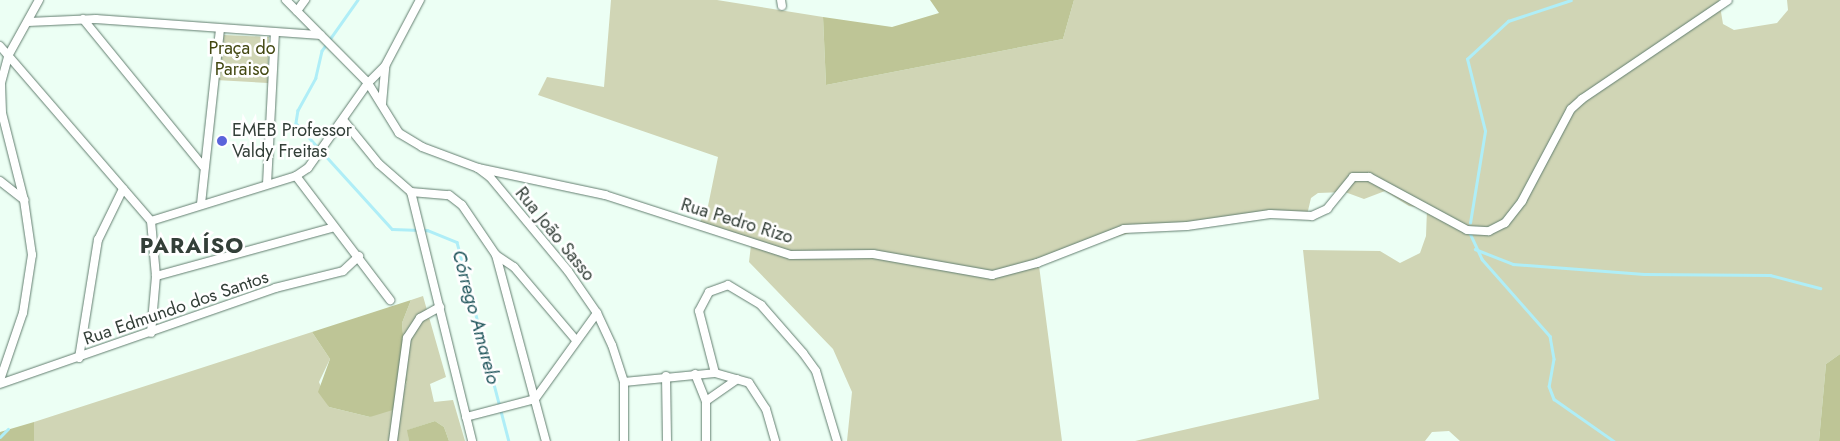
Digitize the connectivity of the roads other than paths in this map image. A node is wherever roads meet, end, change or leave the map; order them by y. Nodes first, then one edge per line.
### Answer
1 (39, 0) edge
2 (286, 0) edge
3 (305, 0) edge
4 (420, 0) edge
5 (1728, 0) edge
6 (297, 11) junction
7 (83, 19) junction
8 (28, 22) junction
9 (220, 29) junction
10 (275, 33) junction
11 (325, 41) junction
12 (0, 46) edge
13 (8, 56) junction
14 (385, 66) junction
15 (368, 83) junction
16 (382, 104) junction
17 (344, 120) junction
18 (203, 166) junction
19 (478, 168) junction
20 (296, 176) junction
21 (0, 181) edge
22 (267, 184) junction
23 (123, 189) junction
24 (411, 192) junction
25 (24, 200) junction
26 (200, 204) junction
27 (151, 221) junction
28 (332, 228) junction
29 (496, 255) junction
30 (359, 256) junction
31 (156, 276) junction
32 (390, 300) dead end
33 (440, 307) junction
34 (597, 313) junction
35 (151, 333) junction
36 (576, 340) junction
37 (79, 358) junction
38 (715, 373) junction
39 (694, 374) junction
40 (666, 376) junction
41 (737, 379) junction
42 (0, 380) edge
43 (624, 382) junction
44 (0, 384) edge
45 (535, 399) junction
46 (706, 401) junction
47 (466, 418) junction
48 (393, 441) edge
49 (472, 441) edge
50 (546, 441) edge
51 (624, 441) edge
52 (667, 441) edge
53 (706, 441) edge
54 (775, 441) edge
55 (837, 441) edge

1 - 8 street
2 - 6 street, Rua João Sasso
3 - 6 street
4 - 14 street
5 - 19 street, Rua Pedro Rizo
6 - 11 street, Rua João Sasso
7 - 8 street
7 - 9 street
7 - 18 street
8 - 13 street
9 - 10 street
9 - 18 street
10 - 11 street
10 - 22 street
11 - 15 street, Rua João Sasso
12 - 13 street
13 - 23 street
13 - 25 street
14 - 15 street
14 - 16 street
15 - 16 street, Rua João Sasso
15 - 17 street
16 - 19 street, Rua João Sasso
17 - 20 street
17 - 24 street
18 - 26 street
19 - 34 street, Rua João Sasso
20 - 22 street
20 - 28 street
21 - 25 street
22 - 26 street
23 - 27 street
23 - 37 street
24 - 29 street
24 - 33 street
25 - 42 street
26 - 27 street
27 - 31 street
28 - 30 street
28 - 31 street
29 - 36 street
29 - 45 street
30 - 32 street
30 - 35 street, Rua Edmundo dos Santos
31 - 35 street
33 - 47 street
33 - 48 street
34 - 36 street
34 - 43 street, Rua João Sasso
35 - 37 street, Rua Edmundo dos Santos
36 - 45 street
37 - 44 street, Rua Edmundo dos Santos
38 - 39 street
38 - 41 street
38 - 55 street
39 - 40 street
39 - 46 street
40 - 43 street
40 - 52 street
41 - 46 street
41 - 54 street
43 - 51 street, Rua João Sasso
45 - 47 street
45 - 50 street
46 - 53 street
47 - 49 street

